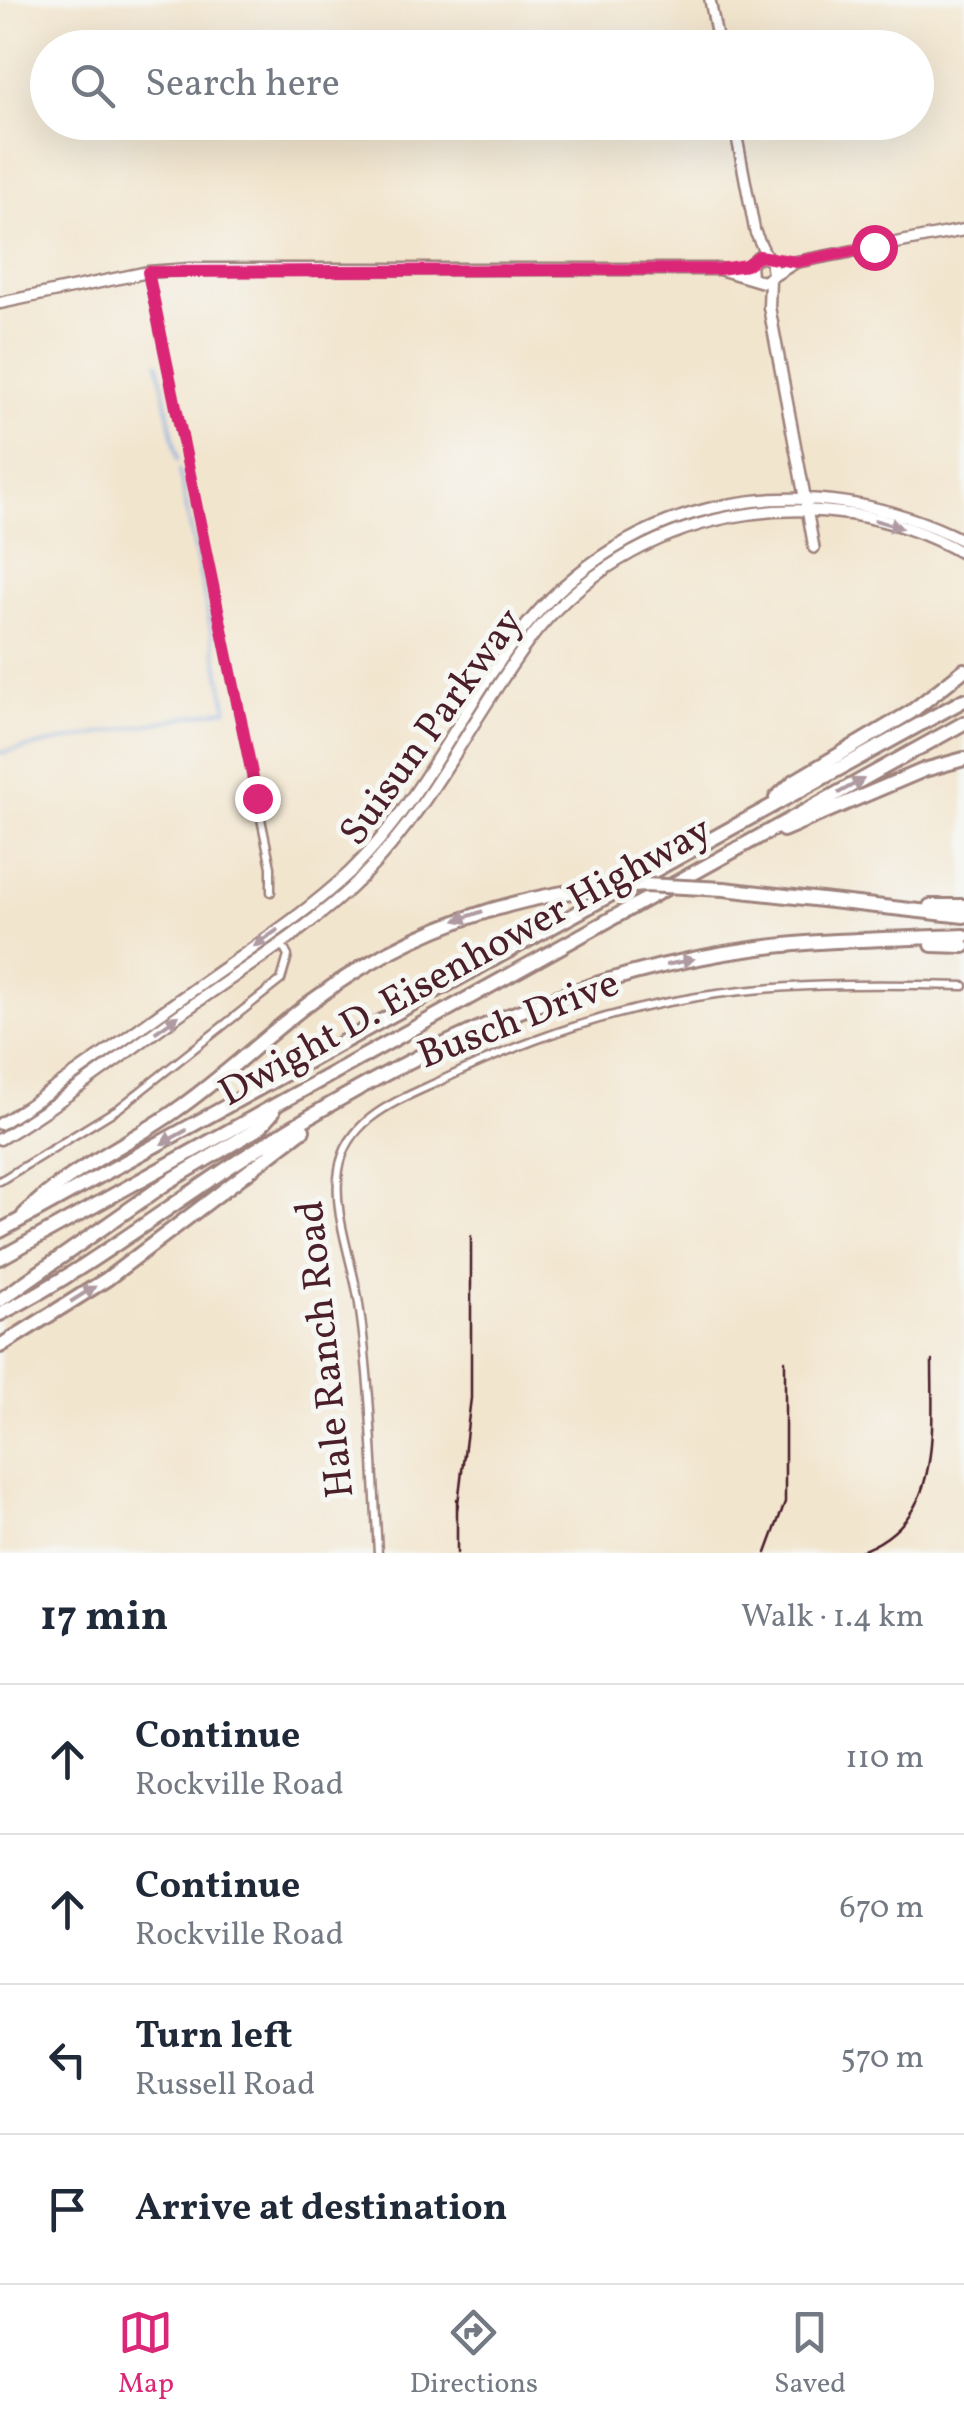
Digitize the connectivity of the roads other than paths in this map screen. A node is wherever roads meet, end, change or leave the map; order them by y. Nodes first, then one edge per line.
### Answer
1 (710, 0) edge
2 (716, 30) edge
3 (737, 140) edge
4 (964, 230) edge
5 (755, 232) junction
6 (769, 259) junction
7 (752, 261) junction
8 (796, 262) junction
9 (720, 269) junction
10 (148, 272) junction
11 (763, 278) junction
12 (0, 304) edge
13 (806, 504) junction
14 (964, 541) edge
15 (814, 548) dead end
16 (964, 554) edge
17 (964, 670) edge
18 (964, 700) edge
19 (964, 723) edge
20 (964, 758) edge
21 (757, 814) junction
22 (766, 832) junction
23 (271, 892) dead end
24 (808, 900) junction
25 (964, 906) edge
26 (964, 916) edge
27 (964, 936) edge
28 (810, 942) junction
29 (281, 943) junction
30 (964, 946) edge
31 (964, 986) edge
32 (332, 1104) junction
33 (279, 1105) junction
34 (0, 1124) edge
35 (0, 1139) edge
36 (350, 1140) joint
37 (0, 1181) edge
38 (19, 1221) junction
39 (0, 1231) edge
40 (0, 1258) edge
41 (0, 1300) edge
42 (0, 1314) edge
43 (0, 1346) edge
44 (378, 1553) edge

1 - 2 street
3 - 5 street
4 - 8 main road
5 - 6 street
5 - 7 street
6 - 7 main road
6 - 8 main road
6 - 11 main road
7 - 9 main road
7 - 11 main road
8 - 11 main road
9 - 10 main road
9 - 11 main road
10 - 12 main road
10 - 23 street
11 - 13 main road
13 - 14 main road, Suisun Parkway
13 - 15 street
13 -> 16 main road, Suisun Parkway
13 - 29 main road, Suisun Parkway
13 -> 34 main road, Suisun Parkway
17 - 21 highway
18 - 21 highway, Dwight D. Eisenhower Highway
22 -> 19 highway, Dwight D. Eisenhower Highway
20 - 22 highway
21 -> 38 highway, Dwight D. Eisenhower Highway
22 - 33 highway, Dwight D. Eisenhower Highway
24 - 25 highway
24 - 26 highway
24 -> 38 highway, bridge
27 - 28 highway
28 - 30 highway
32 -> 28 highway
35 -> 29 main road, Suisun Parkway
29 - 37 street
31 - 36 street, Busch Drive
32 - 42 highway
43 -> 32 highway
33 - 40 highway, Dwight D. Eisenhower Highway
33 - 41 highway
36 - 44 street, Hale Ranch Road
38 - 39 highway, Dwight D. Eisenhower Highway

